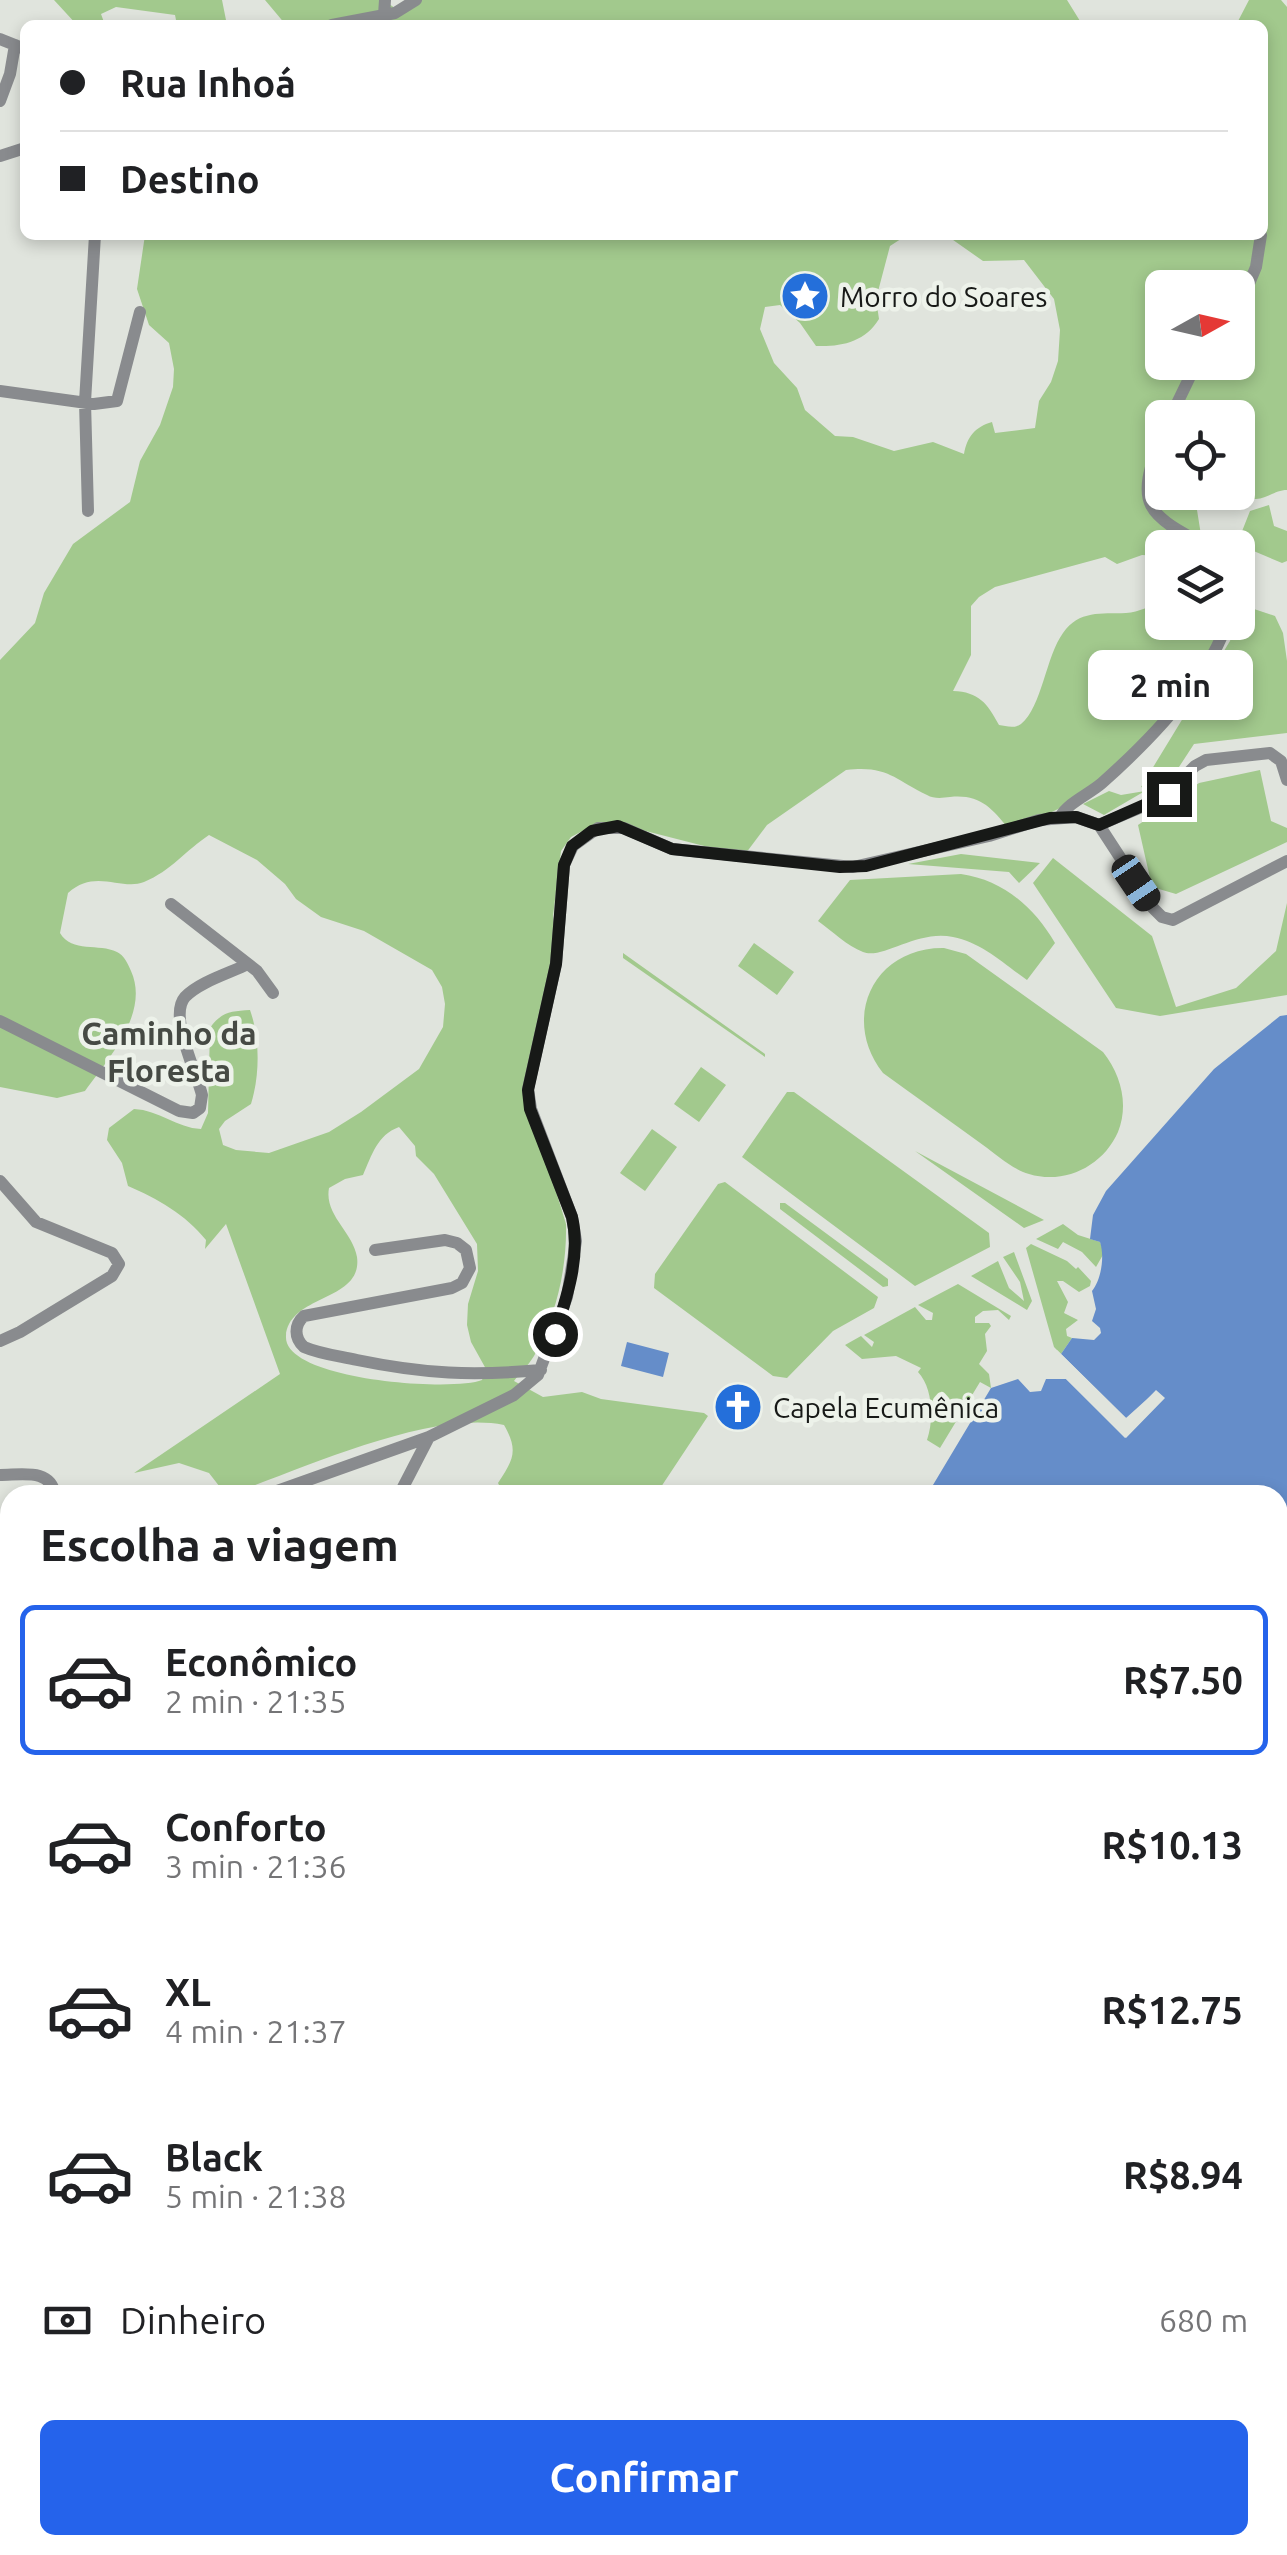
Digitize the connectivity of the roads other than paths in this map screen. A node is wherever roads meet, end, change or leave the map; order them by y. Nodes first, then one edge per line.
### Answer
1 (385, 0) edge
2 (416, 0) edge
3 (384, 15) junction
4 (358, 20) edge
5 (0, 39) edge
6 (20, 47) edge
7 (2, 93) edge
8 (94, 240) edge
9 (1260, 240) edge
10 (1255, 270) edge
11 (140, 312) dead end
12 (0, 391) edge
13 (85, 402) junction
14 (1153, 510) edge
15 (88, 511) dead end
16 (1177, 530) edge
17 (1220, 640) edge
18 (1287, 780) edge
19 (1060, 817) junction
20 (1099, 825) junction
21 (1287, 862) edge
22 (171, 904) dead end
23 (248, 964) junction
24 (273, 993) dead end
25 (0, 1021) edge
26 (0, 1181) edge
27 (375, 1250) dead end
28 (0, 1341) edge
29 (541, 1370) junction
30 (429, 1436) junction
31 (0, 1475) edge
32 (49, 1485) edge
33 (313, 1485) edge
34 (403, 1485) edge

1 - 3 street
2 - 3 street
3 - 4 street
5 - 6 street
6 - 7 street
8 - 13 street
9 - 10 street
11 - 13 street
12 - 13 street
13 - 15 street
14 - 16 street
17 - 19 street
18 - 20 street
19 - 20 street
19 - 29 street
20 - 21 street
22 - 23 street
23 - 24 street
23 - 25 street
26 - 28 street
27 - 29 street
29 - 30 street
30 - 33 street
30 - 34 street
31 - 32 street

